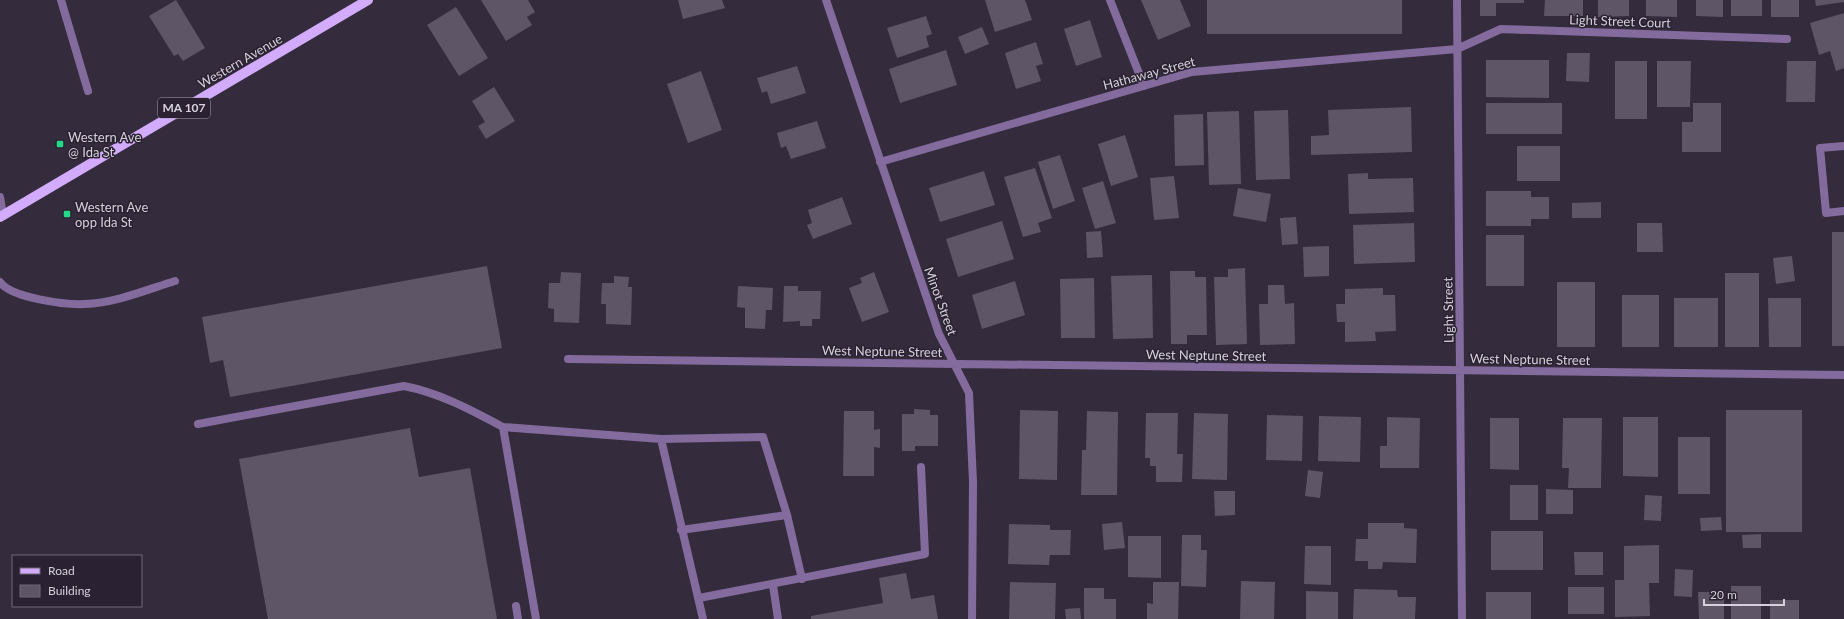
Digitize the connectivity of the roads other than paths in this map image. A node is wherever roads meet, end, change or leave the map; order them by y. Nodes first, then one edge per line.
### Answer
1 (62, 0) edge
2 (368, 0) edge
3 (826, 0) edge
4 (1110, 0) edge
5 (1457, 0) edge
6 (1786, 39) dead end
7 (1457, 49) junction
8 (1144, 86) junction
9 (88, 91) dead end
10 (1844, 146) edge
11 (880, 162) junction
12 (0, 197) edge
13 (1844, 211) edge
14 (1, 216) edge
15 (175, 281) dead end
16 (0, 282) edge
17 (568, 359) dead end
18 (954, 364) junction
19 (1460, 371) junction
20 (1844, 375) edge
21 (198, 424) dead end
22 (502, 427) junction
23 (661, 439) junction
24 (921, 467) dead end
25 (787, 515) junction
26 (681, 530) junction
27 (802, 579) junction
28 (773, 585) junction
29 (699, 598) junction
30 (516, 606) dead end
31 (518, 619) edge
32 (536, 619) edge
33 (703, 619) edge
34 (778, 619) edge
35 (972, 619) edge
36 (1462, 619) edge

1 - 9 street
2 - 14 main road, Western Avenue / MA 107
3 - 11 street, Minot Street
4 - 8 street
5 - 7 street, Light Street
6 - 7 street, Light Street Court
7 - 8 street, Hathaway Street
7 - 19 street, Light Street
8 - 11 street, Hathaway Street
10 - 13 street
11 - 18 street, Minot Street
12 - 14 street
15 - 16 street
17 - 18 street, West Neptune Street
18 - 19 street, West Neptune Street
18 - 35 street, Minot Street
19 - 20 street, West Neptune Street
19 - 36 street, Light Street
21 - 22 street
22 - 23 street
22 - 32 street
23 - 25 street
23 - 26 street
24 - 27 street
25 - 26 street
25 - 27 street
26 - 29 street
27 - 28 street
28 - 29 street
28 - 34 street
29 - 33 street
30 - 31 street

